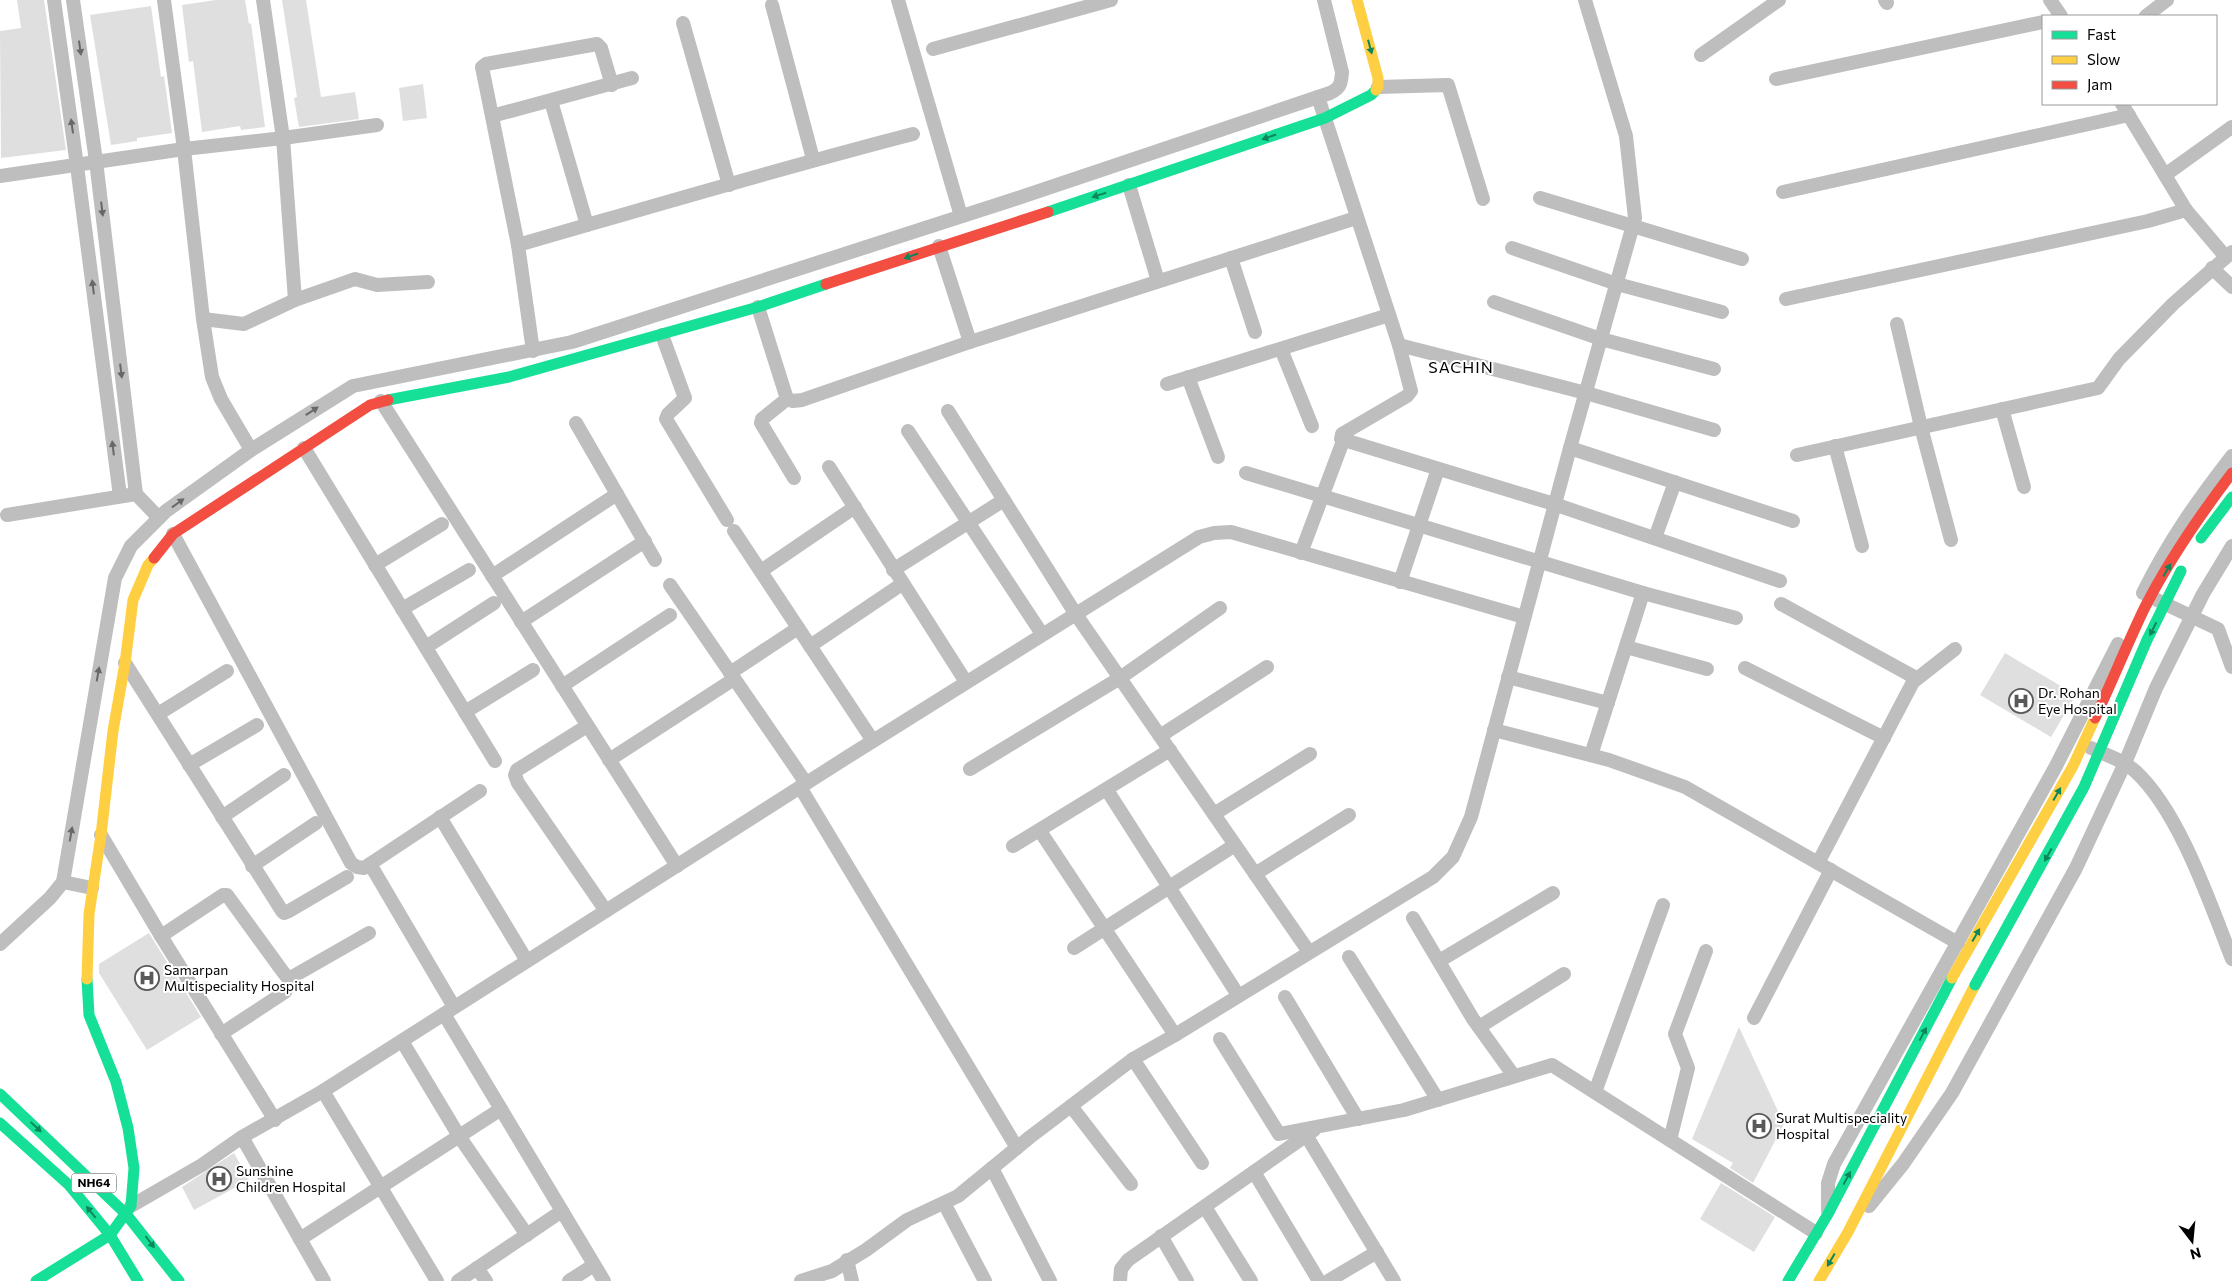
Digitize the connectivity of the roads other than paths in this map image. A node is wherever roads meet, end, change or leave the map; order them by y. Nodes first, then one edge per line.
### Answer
1 (54, 0) edge
2 (74, 0) edge
3 (164, 0) edge
4 (263, 0) edge
5 (898, 0) edge
6 (1111, 0) edge
7 (1324, 0) edge
8 (1357, 0) edge
9 (1585, 0) edge
10 (1779, 0) edge
11 (2050, 0) edge
12 (2167, 0) edge
13 (772, 6) dead end
14 (2060, 15) edge
15 (2147, 15) edge
16 (2042, 22) edge
17 (683, 23) dead end
18 (933, 49) dead end
19 (1702, 55) dead end
20 (632, 78) dead end
21 (1776, 79) dead end
22 (612, 84) junction
23 (1378, 88) junction
24 (1318, 97) junction
25 (551, 101) junction
26 (2126, 109) edge
27 (492, 116) junction
28 (1324, 118) junction
29 (377, 125) dead end
30 (2232, 127) edge
31 (913, 134) dead end
32 (282, 138) junction
33 (184, 149) junction
34 (813, 159) junction
35 (96, 161) junction
36 (77, 166) junction
37 (2165, 175) junction
38 (0, 176) edge
39 (729, 185) junction
40 (1129, 186) junction
41 (1783, 192) dead end
42 (1540, 198) dead end
43 (1483, 199) dead end
44 (2186, 210) junction
45 (961, 216) junction
46 (1356, 218) junction
47 (587, 225) junction
48 (1633, 227) junction
49 (518, 245) junction
50 (939, 246) junction
51 (1512, 248) dead end
52 (2229, 254) edge
53 (1231, 258) junction
54 (1742, 259) dead end
55 (2212, 268) junction
56 (1158, 281) junction
57 (428, 282) dead end
58 (1617, 284) junction
59 (2232, 287) edge
60 (1786, 299) dead end
61 (295, 300) junction
62 (1494, 302) dead end
63 (758, 307) junction
64 (1722, 312) dead end
65 (1389, 315) junction
66 (203, 319) junction
67 (1897, 324) dead end
68 (1255, 332) dead end
69 (662, 334) junction
70 (1601, 338) junction
71 (970, 342) junction
72 (1399, 345) junction
73 (1281, 348) junction
74 (534, 351) junction
75 (484, 360) junction
76 (1714, 369) dead end
77 (1188, 377) junction
78 (489, 381) junction
79 (1167, 384) dead end
80 (1586, 393) junction
81 (787, 399) junction
82 (381, 401) junction
83 (2002, 409) junction
84 (948, 411) dead end
85 (576, 424) dead end
86 (1312, 426) dead end
87 (1921, 427) junction
88 (1714, 430) dead end
89 (908, 431) dead end
90 (1343, 440) junction
91 (1835, 446) junction
92 (304, 448) junction
93 (1570, 448) junction
94 (251, 450) junction
95 (1797, 455) dead end
96 (2232, 456) edge
97 (1218, 457) dead end
98 (829, 467) dead end
99 (1438, 469) junction
100 (1246, 473) dead end
101 (2232, 473) edge
102 (794, 478) dead end
103 (1675, 482) junction
104 (2024, 486) dead end
105 (136, 494) junction
106 (617, 494) junction
107 (120, 496) junction
108 (1323, 496) junction
109 (2232, 498) edge
110 (1004, 500) junction
111 (1554, 504) junction
112 (855, 508) junction
113 (7, 514) dead end
114 (159, 518) junction
115 (1793, 521) dead end
116 (969, 522) junction
117 (442, 524) dead end
118 (1421, 525) junction
119 (173, 534) junction
120 (1655, 538) junction
121 (1951, 540) dead end
122 (645, 541) junction
123 (1862, 546) dead end
124 (2232, 546) edge
125 (2194, 549) dead end
126 (1301, 553) junction
127 (656, 560) dead end
128 (1540, 560) junction
129 (2186, 564) dead end
130 (375, 565) junction
131 (469, 570) dead end
132 (893, 570) junction
133 (761, 571) junction
134 (492, 576) junction
135 (1780, 580) dead end
136 (1400, 582) junction
137 (902, 584) junction
138 (670, 585) dead end
139 (1643, 593) junction
140 (2143, 593) junction
141 (494, 603) dead end
142 (1781, 604) dead end
143 (1220, 608) dead end
144 (402, 609) junction
145 (1075, 613) junction
146 (670, 614) dead end
147 (1524, 617) junction
148 (1736, 618) dead end
149 (2191, 618) junction
150 (521, 622) junction
151 (798, 628) junction
152 (1042, 634) junction
153 (810, 646) junction
154 (426, 647) junction
155 (1626, 647) junction
156 (1955, 649) dead end
157 (125, 663) junction
158 (1267, 667) dead end
159 (2232, 667) edge
160 (1745, 668) dead end
161 (1707, 669) dead end
162 (533, 670) dead end
163 (227, 671) dead end
164 (732, 676) junction
165 (1508, 677) junction
166 (1120, 678) junction
167 (1916, 678) junction
168 (966, 682) junction
169 (562, 686) junction
170 (1608, 703) junction
171 (465, 712) junction
172 (158, 714) junction
173 (257, 725) dead end
174 (587, 726) junction
175 (1494, 730) junction
176 (1160, 736) junction
177 (1884, 738) junction
178 (2070, 739) junction
179 (873, 741) junction
180 (1170, 750) junction
181 (1310, 754) dead end
182 (1591, 755) junction
183 (609, 760) junction
184 (495, 761) dead end
185 (2125, 763) junction
186 (189, 765) junction
187 (970, 769) dead end
188 (284, 775) dead end
189 (803, 785) junction
190 (1106, 790) junction
191 (480, 791) dead end
192 (1214, 814) junction
193 (1349, 815) dead end
194 (222, 817) junction
195 (440, 817) junction
196 (316, 823) dead end
197 (1040, 831) junction
198 (101, 835) junction
199 (1235, 845) junction
200 (1013, 846) dead end
201 (370, 864) junction
202 (252, 866) junction
203 (676, 866) junction
204 (1824, 867) junction
205 (1255, 874) junction
206 (347, 877) dead end
207 (63, 882) junction
208 (1169, 887) junction
209 (92, 888) junction
210 (1553, 893) dead end
211 (1663, 905) dead end
212 (606, 911) junction
213 (1413, 918) dead end
214 (1106, 928) junction
215 (368, 933) dead end
216 (161, 936) junction
217 (1958, 943) junction
218 (0, 944) edge
219 (1074, 948) dead end
220 (1706, 951) dead end
221 (1309, 952) junction
222 (1349, 957) dead end
223 (2232, 959) edge
224 (527, 961) junction
225 (1439, 961) junction
226 (1564, 974) dead end
227 (292, 977) junction
228 (1238, 995) junction
229 (1285, 997) dead end
230 (449, 1011) junction
231 (1754, 1018) dead end
232 (1479, 1027) junction
233 (221, 1034) junction
234 (1175, 1035) junction
235 (1220, 1039) dead end
236 (402, 1040) junction
237 (1133, 1059) junction
238 (1514, 1076) junction
239 (323, 1091) junction
240 (1595, 1092) junction
241 (0, 1094) edge
242 (1438, 1100) junction
243 (1071, 1106) junction
244 (501, 1110) junction
245 (1358, 1119) junction
246 (275, 1120) junction
247 (0, 1123) edge
248 (1318, 1126) junction
249 (1884, 1134) junction
250 (1306, 1135) junction
251 (459, 1136) junction
252 (242, 1137) junction
253 (1670, 1140) junction
254 (1017, 1148) junction
255 (1202, 1163) dead end
256 (992, 1168) junction
257 (1254, 1172) junction
258 (1131, 1184) dead end
259 (380, 1186) junction
260 (944, 1202) junction
261 (1205, 1207) junction
262 (129, 1210) junction
263 (562, 1211) junction
264 (1828, 1214) junction
265 (110, 1235) junction
266 (526, 1235) junction
267 (1831, 1235) junction
268 (1161, 1236) junction
269 (300, 1239) junction
270 (1376, 1252) junction
271 (847, 1260) junction
272 (594, 1265) junction
273 (478, 1268) junction
274 (36, 1281) edge
275 (138, 1281) edge
276 (179, 1281) edge
277 (324, 1281) edge
278 (437, 1281) edge
279 (458, 1281) edge
280 (486, 1281) edge
281 (569, 1281) edge
282 (604, 1281) edge
283 (801, 1281) edge
284 (852, 1281) edge
285 (985, 1281) edge
286 (1050, 1281) edge
287 (1120, 1281) edge
288 (1187, 1281) edge
289 (1251, 1281) edge
290 (1319, 1281) edge
291 (1328, 1281) edge
292 (1394, 1281) edge
293 (1788, 1281) edge
294 (1820, 1281) edge

36 -> 1 street
2 -> 35 street
3 - 33 street
4 - 32 street
5 - 45 street
6 - 18 street
7 - 24 street
8 -> 23 main road
9 - 48 street
10 - 19 street
11 - 14 street
12 - 15 street
13 - 34 street
16 - 21 street
17 - 39 street
20 - 22 street
22 - 25 street
22 - 27 street
23 - 28 main road
23 - 43 street
24 - 28 street
24 - 45 street
25 - 27 street
25 - 47 street
26 - 37 street
26 - 41 street
27 - 49 street
28 -> 40 main road
28 - 46 street
29 - 32 street
30 - 37 street
31 - 34 street
32 - 33 street
32 - 61 street
33 - 35 street
33 - 66 street
34 - 39 street
35 - 36 street
35 -> 105 street
36 - 38 street
107 -> 36 street
37 - 44 street
39 - 47 street
40 -> 50 main road
40 - 56 street
42 - 48 street
44 - 52 street
44 - 60 street
45 - 74 street
46 - 53 street
46 - 65 street
47 - 49 street
48 - 54 street
48 - 58 street
49 - 74 street
50 -> 63 main road
50 - 71 street
51 - 58 street
52 - 55 street
53 - 56 street
53 - 68 street
55 - 59 street
55 - 83 street
56 - 71 street
57 - 61 street
58 - 64 street
58 - 70 street
61 - 66 street
62 - 70 street
63 - 69 main road
63 - 81 street
65 - 72 street
65 - 73 street
66 - 94 street
67 - 87 street
69 - 78 main road
69 - 133 street
70 - 76 street
70 - 80 street
71 - 81 street
72 - 80 street
72 - 90 street
73 - 77 street
73 - 86 street
74 - 75 street
75 - 78 street
94 -> 75 street
77 - 79 street
77 - 97 street
78 - 82 main road
80 - 88 street
80 - 93 street
81 - 102 street
82 - 92 main road
82 - 134 street
83 - 87 street
83 - 104 street
84 - 110 street
85 - 106 street
87 - 91 street
87 - 121 street
89 - 116 street
90 - 99 street
90 - 108 street
91 - 95 street
91 - 123 street
92 - 119 main road
92 - 130 street
93 - 103 street
93 - 111 street
114 -> 94 street
96 - 140 street
98 - 112 street
99 - 111 street
99 - 118 street
100 - 108 street
249 -> 101 main road, bridge
103 - 115 street
103 - 120 street
105 - 107 street
105 - 114 street
106 - 122 street
106 - 134 street
107 - 113 street
108 - 118 street
108 - 126 street
109 - 125 main road, bridge
110 - 116 street
110 - 145 street
111 - 120 street
111 - 128 street
112 - 132 street
112 - 133 street
207 -> 114 street
116 - 132 street
116 - 152 street
117 - 130 street
118 - 128 street
118 - 136 street
119 - 157 main road
119 - 201 street
120 - 135 street
122 - 127 street
122 - 150 street
124 - 149 street
126 - 136 street
126 - 145 street
128 - 139 street
128 - 147 street
129 -> 249 main road, bridge
130 - 144 street
131 - 144 street
132 - 137 street
133 - 151 street
134 - 150 street
136 - 147 street
137 - 153 street
137 - 168 street
138 - 164 street
139 - 148 street
139 - 155 street
140 - 149 street
140 - 178 street
141 - 154 street
142 - 167 street
143 - 166 street
144 - 154 street
145 - 152 street
145 - 166 street
146 - 169 street
147 - 165 street
149 - 159 street
149 - 185 street
150 - 169 street
151 - 153 street
151 - 164 street
152 - 168 street
153 - 179 street
154 - 171 street
155 - 161 street
155 - 170 street
156 - 167 street
157 - 172 street
157 - 198 main road
158 - 176 street
160 - 177 street
162 - 171 street
163 - 172 street
164 - 183 street
164 - 189 street
165 - 170 street
165 - 175 street
166 - 176 street
166 - 187 street
167 - 177 street
168 - 179 street
169 - 174 street
170 - 182 street
171 - 184 street
172 - 186 street
173 - 186 street
174 - 183 street
174 - 212 street
175 - 182 street
175 - 221 street
176 - 180 street
177 - 204 street
178 - 185 street
178 - 217 street
179 - 189 street
180 - 190 street
180 - 192 street
181 - 192 street
182 - 204 street
183 - 203 street
185 - 223 street
185 - 267 street
186 - 194 street
188 - 194 street
189 - 203 street
189 - 254 street
190 - 197 street
190 - 208 street
191 - 195 street
192 - 199 street
193 - 205 street
194 - 202 street
195 - 201 street
195 - 224 street
196 - 202 street
197 - 200 street
197 - 214 street
198 - 209 main road
198 - 216 street
199 - 205 street
199 - 208 street
201 - 230 street
202 - 206 street
203 - 212 street
204 - 217 street
204 - 231 street
205 - 221 street
207 - 209 street
207 - 218 street
208 - 214 street
208 - 228 street
209 - 262 main road
210 - 225 street
211 - 240 street
212 - 224 street
213 - 225 street
214 - 219 street
214 - 234 street
215 - 227 street
216 - 227 street
216 - 233 street
217 - 264 street
220 - 253 street
221 - 228 street
222 - 242 street
224 - 230 street
225 - 232 street
226 - 232 street
227 - 233 street
228 - 234 street
229 - 245 street
230 - 236 street
230 - 244 street
232 - 238 street
233 - 246 street
234 - 237 street
235 - 248 street
236 - 239 street
236 - 251 street
237 - 243 street
237 - 255 street
238 - 240 street
238 - 242 street
239 - 246 street
239 - 259 street
240 - 253 street
241 -> 262 main road, NH64
242 - 245 street
243 - 254 street
243 - 258 street
244 - 251 street
244 - 263 street
245 - 248 street
246 - 252 street
265 -> 247 main road, NH64
248 - 250 street
264 -> 249 main road
249 - 267 main road
250 - 257 street
250 - 270 street
251 - 259 street
251 - 266 street
252 - 262 street
252 - 269 street
253 - 267 street
254 - 256 street
256 - 260 street
256 - 286 street
257 - 261 street
257 - 290 street
259 - 269 street
259 - 278 street
260 - 271 street
260 - 285 street
261 - 268 street
261 - 289 street
262 - 265 main road
262 -> 276 main road, NH64
263 - 266 street
263 - 272 street
264 - 267 main road
265 - 274 main road
265 - 275 main road, NH64
266 - 273 street
267 - 293 main road
267 -> 294 main road
268 - 287 street
268 - 288 street
269 - 277 street
270 - 291 street
270 - 292 street
271 - 283 street
271 - 284 street
272 - 281 street
272 - 282 street
273 - 279 street
273 - 280 street

